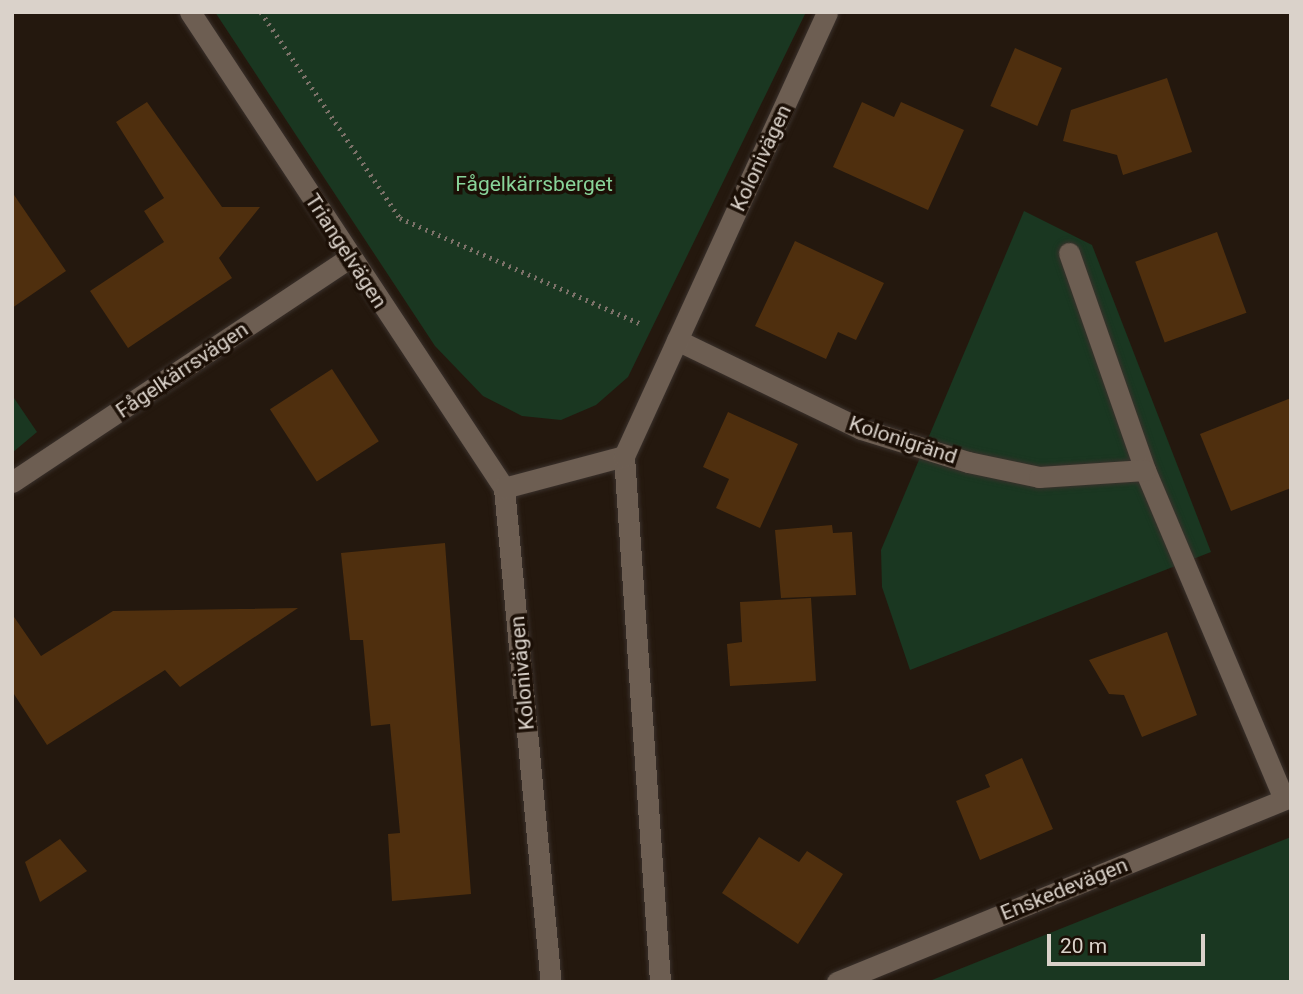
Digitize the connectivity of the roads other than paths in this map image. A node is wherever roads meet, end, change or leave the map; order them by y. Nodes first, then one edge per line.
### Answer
1 (190, 12) edge
2 (827, 12) edge
3 (1069, 253) dead end
4 (351, 257) junction
5 (677, 340) junction
6 (624, 456) junction
7 (1145, 470) junction
8 (12, 482) edge
9 (504, 488) junction
10 (1287, 798) edge
11 (551, 982) edge
12 (660, 982) edge
13 (837, 982) edge

1 - 4 street, Triangelvägen
2 - 5 street, Kolonivägen
3 - 7 street
4 - 8 street, Fågelkärrsvägen
4 - 9 street, Triangelvägen
5 - 6 street, Kolonivägen
5 - 7 street, Kolonigränd
6 - 9 street
6 - 12 street, Kolonivägen
7 - 10 street
9 - 11 street, Kolonivägen
10 - 13 street, Enskedevägen

